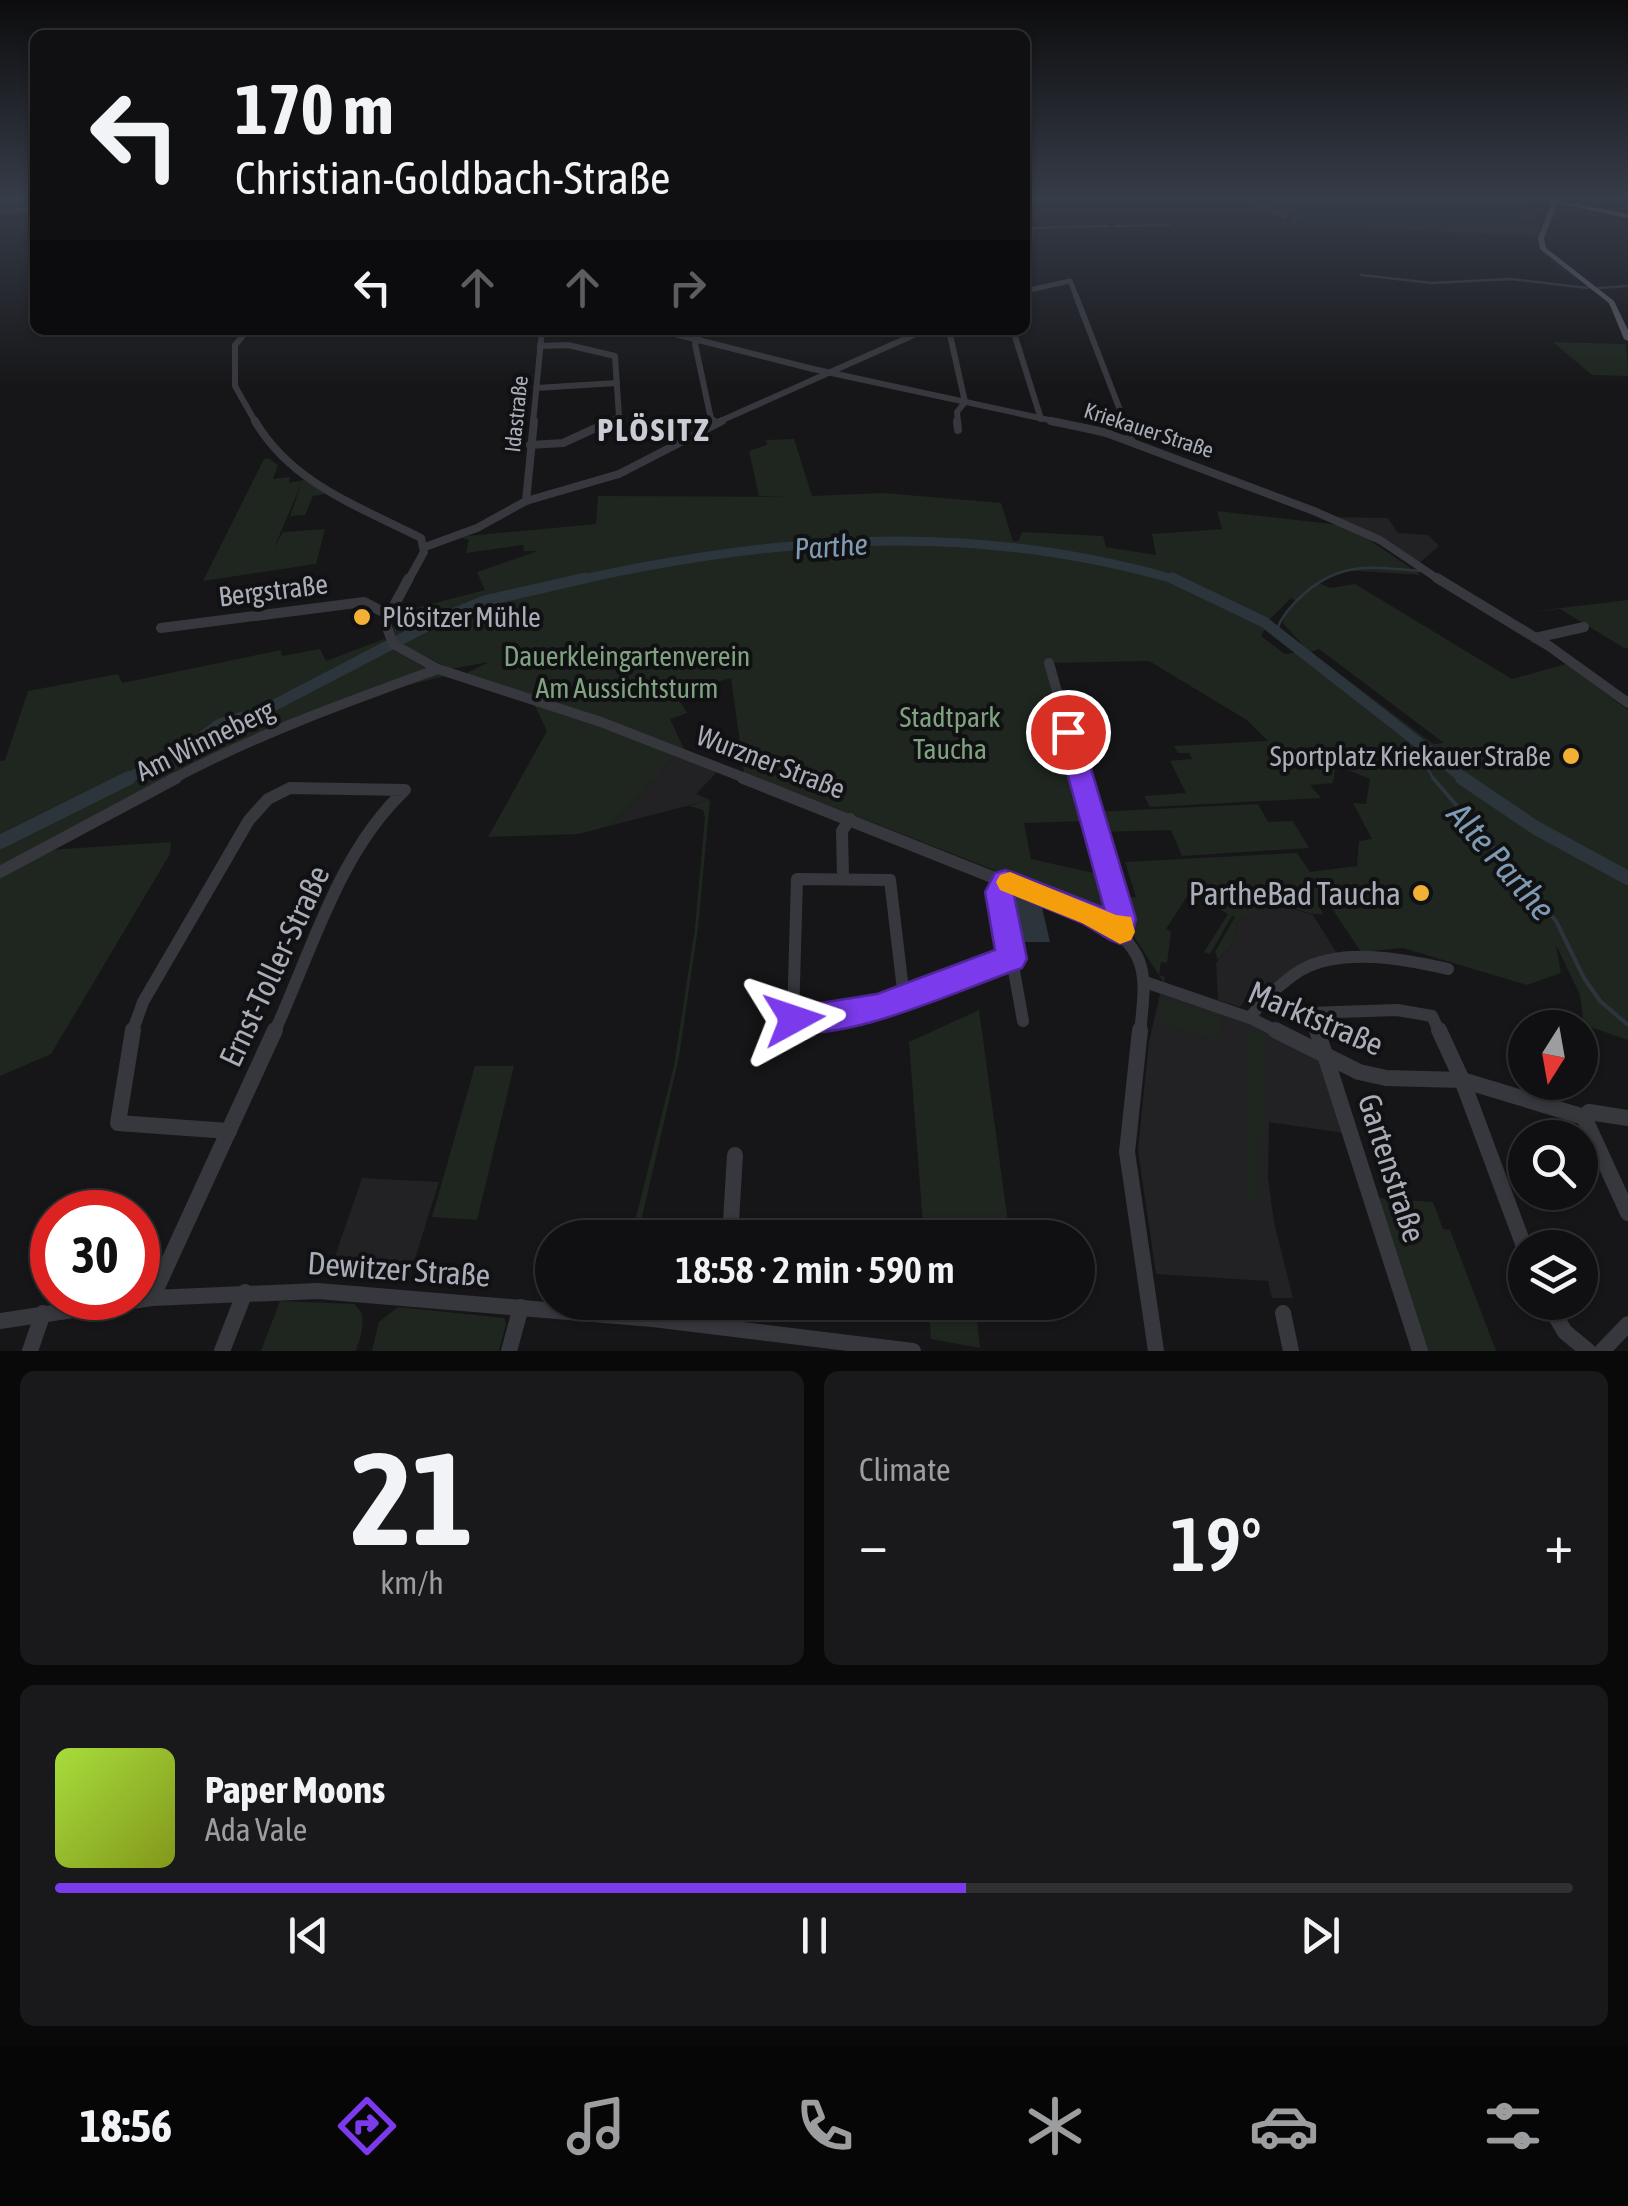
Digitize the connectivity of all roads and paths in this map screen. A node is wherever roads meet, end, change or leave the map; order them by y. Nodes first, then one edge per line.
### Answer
1 (1557, 262) edge
2 (1030, 291) edge
3 (244, 335) edge
4 (541, 335) edge
5 (681, 335) edge
6 (914, 335) edge
7 (950, 335) edge
8 (1015, 335) edge
9 (699, 339) junction
10 (1628, 339) edge
11 (540, 346) junction
12 (831, 373) junction
13 (618, 383) junction
14 (536, 388) junction
15 (964, 404) junction
16 (1041, 419) junction
17 (716, 423) junction
18 (958, 430) dead end
19 (1132, 442) junction
20 (530, 446) junction
21 (526, 501) junction
22 (425, 547) junction
23 (387, 614) junction
24 (162, 628) dead end
25 (1584, 628) dead end
26 (1534, 638) junction
27 (1049, 664) dead end
28 (438, 669) junction
29 (1628, 702) edge
30 (850, 820) junction
31 (0, 872) edge
32 (843, 877) junction
33 (1005, 880) junction
34 (1120, 932) junction
35 (1012, 959) junction
36 (1448, 970) dead end
37 (1144, 982) junction
38 (904, 999) junction
39 (1264, 999) junction
40 (1308, 1013) junction
41 (1250, 1018) junction
42 (1022, 1021) dead end
43 (1324, 1056) junction
44 (1462, 1080) junction
45 (1584, 1117) junction
46 (1628, 1118) edge
47 (229, 1132) junction
48 (735, 1155) dead end
49 (1628, 1213) edge
50 (731, 1220) edge
51 (1518, 1230) edge
52 (160, 1281) edge
53 (244, 1292) junction
54 (160, 1297) edge
55 (520, 1308) junction
56 (1282, 1312) dead end
57 (30, 1316) edge
58 (0, 1320) edge
59 (41, 1320) edge
60 (726, 1320) edge
61 (1558, 1320) edge
62 (1628, 1324) edge
63 (725, 1326) junction
64 (30, 1351) edge
65 (222, 1351) edge
66 (509, 1351) edge
67 (913, 1351) edge
68 (1156, 1351) edge
69 (1291, 1351) edge
70 (1420, 1351) edge
71 (1588, 1351) edge
72 (1602, 1351) edge

1 - 10 main road
2 - 19 street
3 - 22 street
4 - 11 street, Idastraße
5 - 9 street, Kriekauer Straße
6 - 12 street
7 - 15 street
8 - 16 street
9 - 12 street, Kriekauer Straße
9 - 17 street
11 - 13 street
11 - 14 street, Idastraße
12 - 15 street, Kriekauer Straße
12 - 17 street
13 - 14 street
13 - 20 street
14 - 20 street, Idastraße
15 - 16 street, Kriekauer Straße
15 - 18 street
16 - 19 street, Kriekauer Straße
17 - 21 street
19 - 26 street, Kriekauer Straße
20 - 21 street, Idastraße
21 - 22 street
22 - 23 street
23 - 24 street, Bergstraße
23 - 28 street, Wurzner Straße
25 - 26 street
26 - 29 street, Kriekauer Straße
27 - 34 street
28 - 30 street, Wurzner Straße
28 - 31 street, Am Winneberg
30 - 32 street
30 - 33 street, Wurzner Straße
32 - 38 street
32 - 38 street
33 - 34 street, Wurzner Straße
33 - 35 street
34 - 37 street
35 - 38 street
35 - 42 street
36 - 39 street
37 - 41 street, Marktstraße
37 - 68 street
39 - 40 street
39 - 41 street
40 - 43 street, Gartenstraße
40 - 44 street
41 - 43 street, Marktstraße
43 - 44 street, Marktstraße
43 - 70 street, Gartenstraße
44 - 45 street, Marktstraße
44 - 51 street
45 - 46 street, Marktstraße
45 - 49 street
47 - 47 street, Ernst-Toller-Straße
47 - 52 street, Ernst-Toller-Straße
48 - 50 street
53 - 54 street, Dewitzer Straße
53 - 55 street, Dewitzer Straße
53 - 65 street
55 - 63 street, Dewitzer Straße
55 - 66 street
56 - 69 street
57 - 58 street, Dewitzer Straße
59 - 64 street
60 - 63 street
61 - 71 street
62 - 72 street
63 - 67 street, Dewitzer Straße

